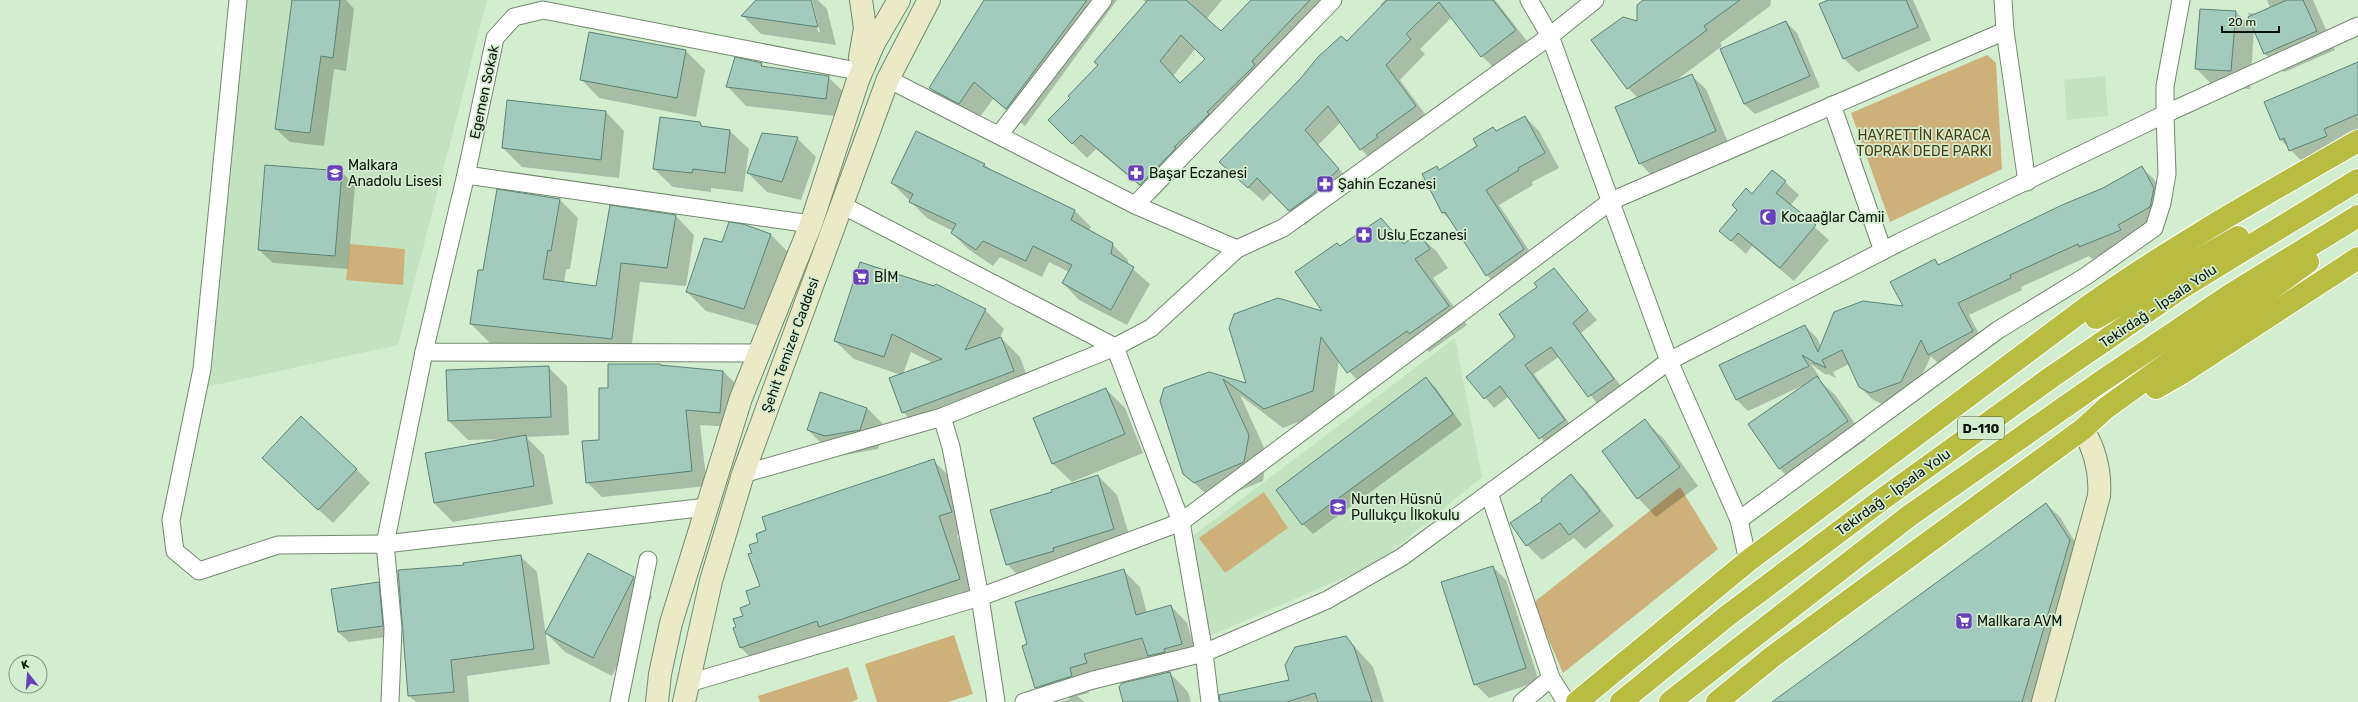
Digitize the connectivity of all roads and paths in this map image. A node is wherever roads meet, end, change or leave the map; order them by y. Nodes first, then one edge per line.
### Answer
1 (238, 0) edge
2 (861, 0) edge
3 (899, 0) edge
4 (1103, 0) edge
5 (1333, 0) edge
6 (1529, 0) edge
7 (1595, 0) edge
8 (2003, 0) edge
9 (2181, 0) edge
10 (927, 3) edge
11 (2358, 26) edge
12 (2005, 31) junction
13 (1550, 36) junction
14 (857, 75) junction
15 (888, 79) junction
16 (1832, 106) junction
17 (2164, 114) junction
18 (999, 136) junction
19 (2358, 141) edge
20 (468, 166) junction
21 (2358, 171) edge
22 (2358, 180) edge
23 (2027, 182) junction
24 (1612, 201) junction
25 (842, 205) junction
26 (1135, 205) junction
27 (2358, 216) edge
28 (811, 224) junction
29 (2358, 227) edge
30 (1237, 249) junction
31 (1883, 251) junction
32 (2358, 258) edge
33 (1115, 347) junction
34 (424, 352) junction
35 (759, 353) junction
36 (1669, 361) junction
37 (942, 417) junction
38 (1930, 426) junction
39 (2083, 429) junction
40 (743, 474) junction
41 (1489, 493) junction
42 (707, 507) junction
43 (1739, 520) junction
44 (1181, 522) junction
45 (385, 544) junction
46 (648, 560) dead end
47 (1748, 561) junction
48 (980, 597) junction
49 (1204, 653) junction
50 (1551, 678) junction
51 (686, 692) edge
52 (390, 702) edge
53 (619, 702) edge
54 (657, 702) edge
55 (996, 702) edge
56 (1024, 702) edge
57 (1210, 702) edge
58 (1522, 702) edge
59 (1566, 702) edge
60 (1577, 702) edge
61 (1621, 702) edge
62 (1670, 702) edge
63 (1718, 702) edge
64 (2043, 702) edge

1 - 45 street
2 - 14 main road
3 - 14 main road, Şehit Temizer Caddesi
4 - 18 street
5 - 26 street
6 - 13 street
7 - 13 street
8 - 12 street
9 - 17 street
10 - 15 main road, Şehit Temizer Caddesi
11 - 17 street
12 - 16 street
12 - 23 street
13 - 24 street
13 - 30 street
14 - 20 street, Egemen Sokak
14 - 28 main road, Şehit Temizer Caddesi
15 - 18 street
15 - 25 main road, Şehit Temizer Caddesi
16 - 24 street
16 - 31 street
17 - 23 street
17 - 43 street
18 - 26 street
19 - 38 highway
20 - 28 street
20 - 34 street, Egemen Sokak
21 - 38 highway
22 - 61 highway, Tekirdağ - İpsala Yolu / D-110
23 - 31 street
24 - 36 street
24 - 44 street
25 - 33 street
25 - 40 main road, Şehit Temizer Caddesi
26 - 30 street
27 - 62 highway, Tekirdağ - İpsala Yolu / D-110
28 - 35 main road, Şehit Temizer Caddesi
29 - 39 highway
30 - 33 street
31 - 36 street
32 - 39 highway
33 - 37 street
33 - 44 street
34 - 35 street
34 - 45 street, Egemen Sokak
35 - 42 main road, Şehit Temizer Caddesi
36 - 41 street
36 - 43 street
37 - 40 street
37 - 48 street
38 - 47 highway
39 - 63 highway
39 - 64 main road
40 - 51 main road, Şehit Temizer Caddesi
41 - 49 street
41 - 50 street
42 - 45 street
42 - 54 main road, Şehit Temizer Caddesi
43 - 47 street
44 - 48 street
44 - 49 street
45 - 52 street, Egemen Sokak
46 - 53 street
47 - 60 highway
48 - 51 street
48 - 55 street
49 - 56 street
49 - 57 street
50 - 58 street
50 - 59 street

